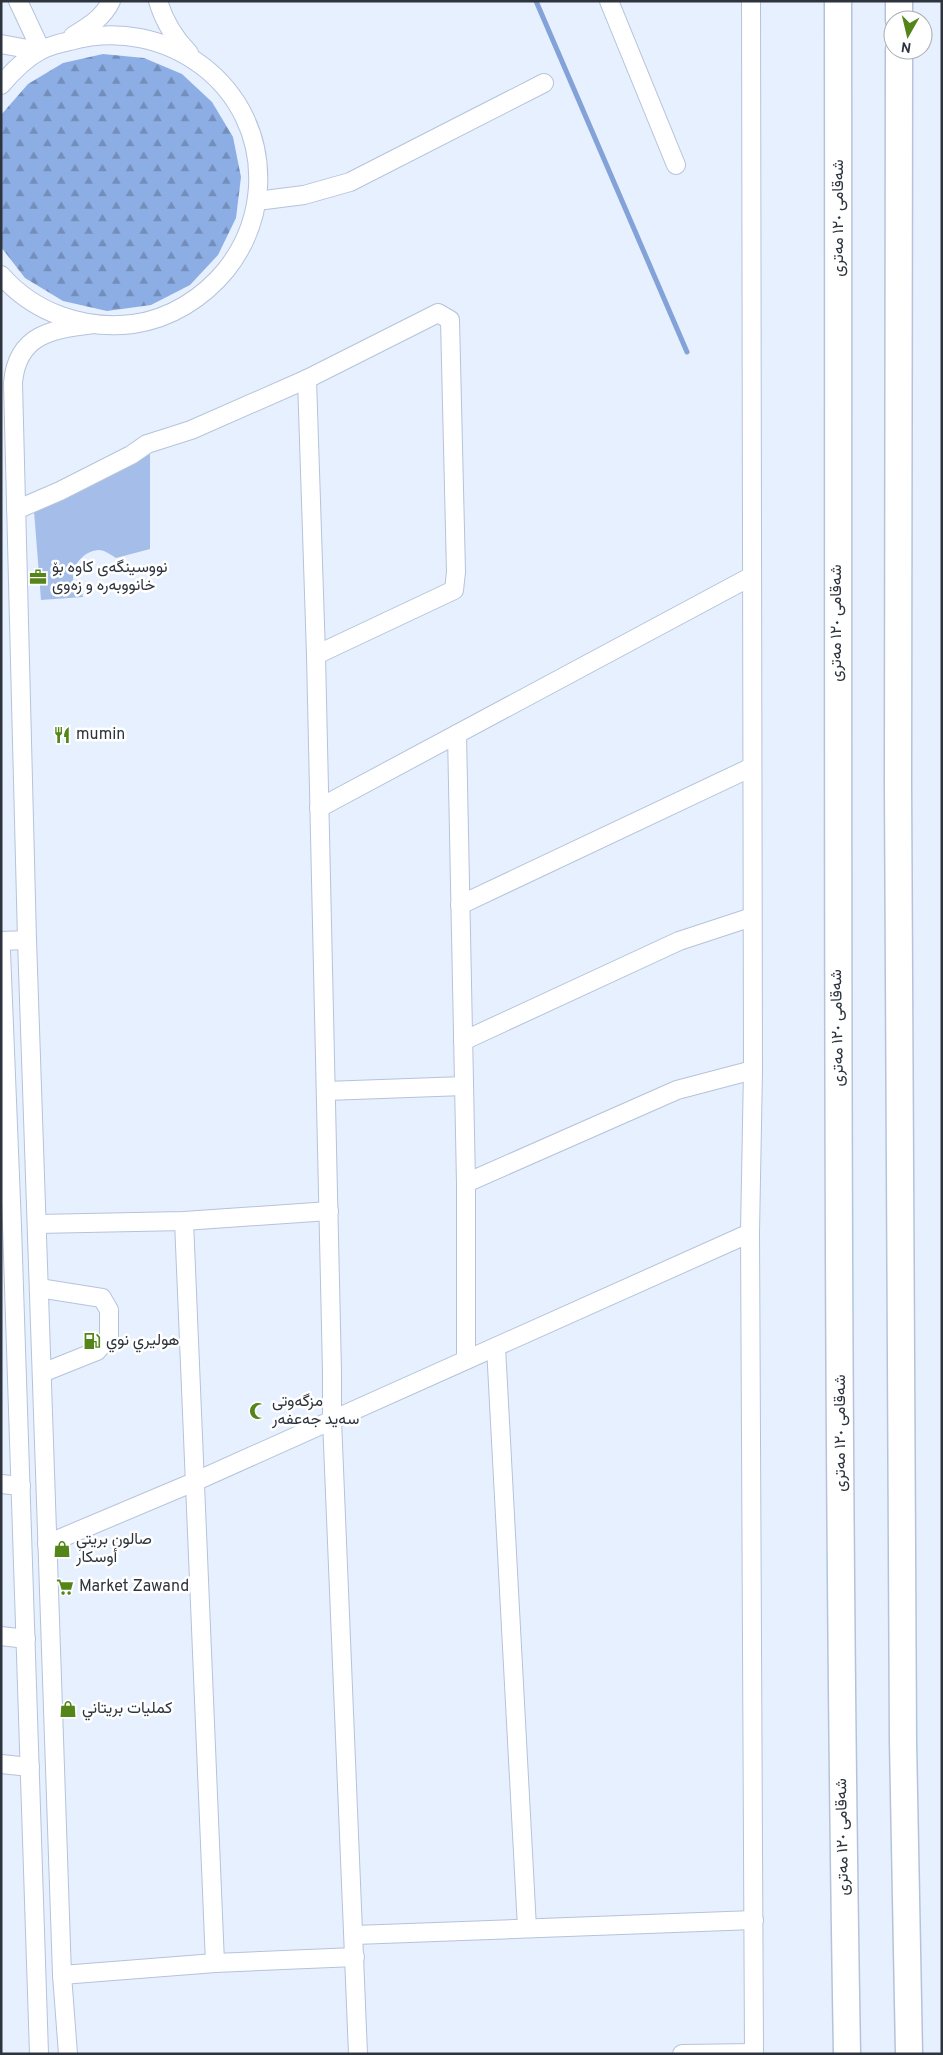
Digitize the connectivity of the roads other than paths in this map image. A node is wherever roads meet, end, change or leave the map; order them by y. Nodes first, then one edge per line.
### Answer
1 (18, 1) edge
2 (111, 1) edge
3 (158, 1) edge
4 (609, 1) edge
5 (751, 1) edge
6 (838, 1) edge
7 (60, 43) junction
8 (1, 44) edge
9 (40, 51) junction
10 (899, 60) edge
11 (200, 64) junction
12 (544, 82) dead end
13 (1, 85) edge
14 (676, 166) dead end
15 (257, 201) junction
16 (1, 275) edge
17 (95, 324) junction
18 (7, 369) edge
19 (307, 379) junction
20 (16, 510) junction
21 (752, 576) junction
22 (316, 655) junction
23 (457, 734) junction
24 (752, 767) junction
25 (319, 808) junction
26 (460, 905) junction
27 (752, 917) junction
28 (27, 940) junction
29 (1, 941) edge
30 (1, 951) edge
31 (3, 1016) edge
32 (463, 1041) junction
33 (752, 1070) junction
34 (464, 1086) junction
35 (326, 1091) junction
36 (466, 1182) junction
37 (329, 1211) junction
38 (184, 1220) junction
39 (37, 1224) junction
40 (750, 1233) junction
41 (39, 1288) junction
42 (496, 1347) junction
43 (466, 1360) junction
44 (42, 1373) junction
45 (332, 1420) junction
46 (194, 1482) junction
47 (1, 1484) edge
48 (21, 1486) junction
49 (48, 1544) junction
50 (1, 1636) edge
51 (26, 1639) junction
52 (1, 1764) edge
53 (30, 1767) junction
54 (754, 1920) junction
55 (527, 1928) junction
56 (355, 1935) junction
57 (355, 1957) junction
58 (215, 1963) junction
59 (62, 1975) junction
60 (754, 2053) edge
61 (39, 2054) edge
62 (68, 2054) edge
63 (358, 2054) edge
64 (682, 2054) edge
65 (847, 2054) edge
66 (909, 2054) edge

1 - 9 street
2 - 7 street
3 - 11 street
4 - 14 street
5 - 21 street
6 - 65 highway, شەقامی ١٢٠ مەتری
7 - 9 street
7 - 11 street
8 - 9 street
9 - 13 street
10 - 66 highway
11 - 15 street
12 - 15 street
15 - 17 street
16 - 17 street
17 - 18 street
18 - 20 street
19 - 20 street
19 - 22 street
19 - 22 street
20 - 28 street
21 - 23 street
21 - 24 street
22 - 25 street
23 - 25 street
23 - 26 street
24 - 26 street
24 - 27 street
25 - 35 street
26 - 32 street
27 - 32 street
27 - 33 street
28 - 29 street
28 - 39 street
30 - 31 street
31 - 48 street
32 - 34 street
33 - 36 street
33 - 40 street
34 - 35 street
34 - 36 street
35 - 37 street
36 - 43 street
37 - 38 street
37 - 45 street
38 - 39 street
38 - 46 street
39 - 41 street
40 - 42 street
40 - 54 street
41 - 44 street
41 - 44 street
42 - 43 street
42 - 55 street
43 - 45 street
44 - 49 street
45 - 46 street
45 - 56 street
46 - 49 street
46 - 58 street
47 - 48 street
48 - 51 street
49 - 59 street
50 - 51 street
51 - 53 street
52 - 53 street
53 - 61 street
54 - 55 street
54 - 60 street
55 - 56 street
56 - 57 street
57 - 58 street
57 - 63 street
58 - 59 street
59 - 62 street
60 - 64 street

